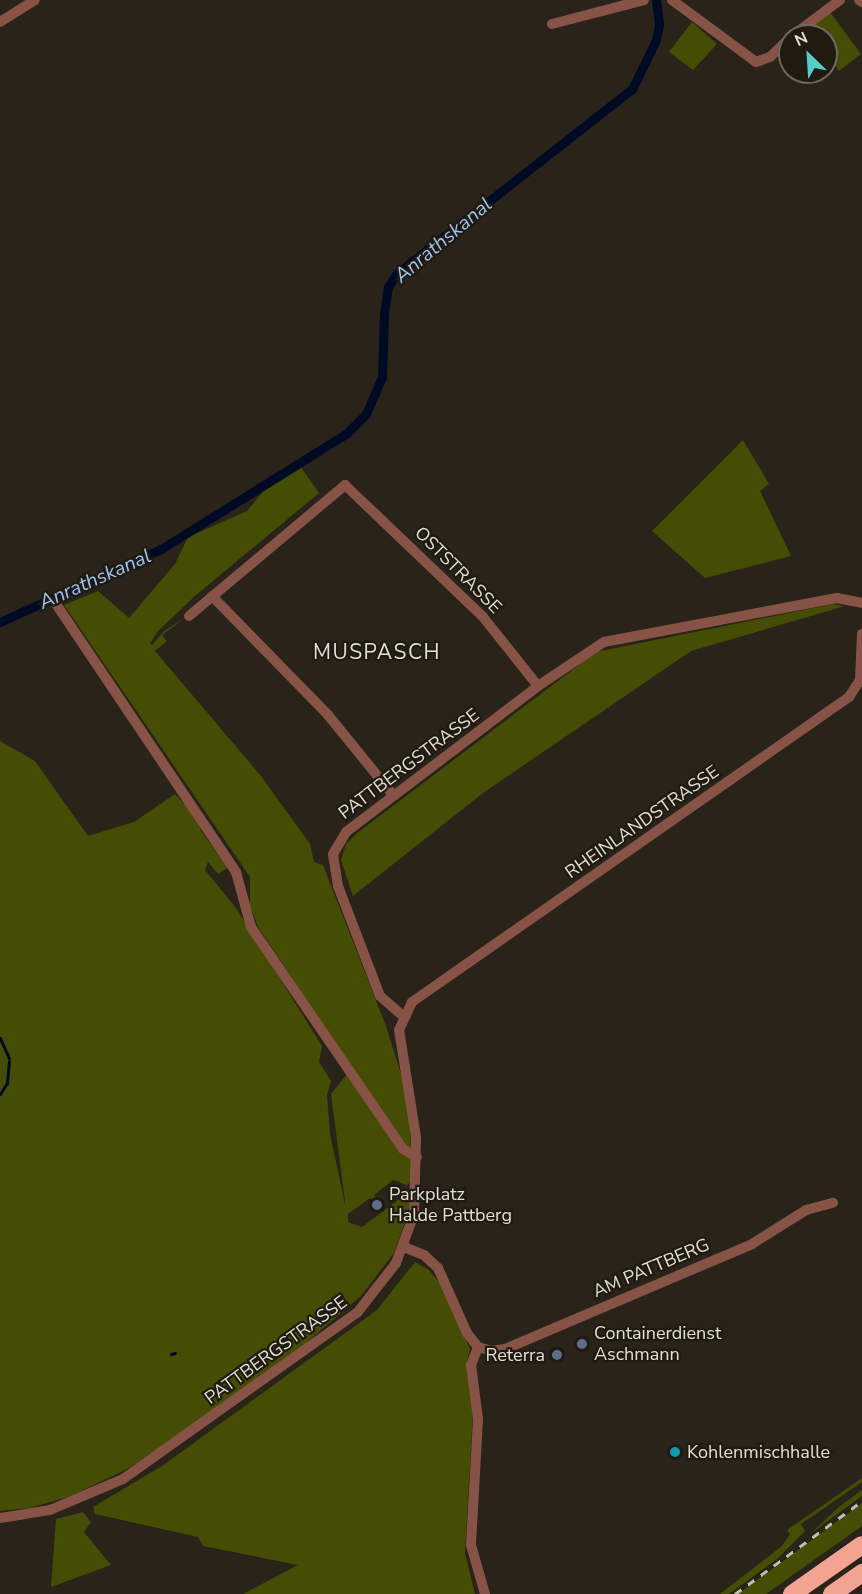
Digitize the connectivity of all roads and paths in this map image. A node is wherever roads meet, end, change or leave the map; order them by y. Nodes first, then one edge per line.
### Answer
1 (35, 0) edge
2 (644, 0) edge
3 (672, 0) edge
4 (840, 0) edge
5 (0, 22) edge
6 (552, 24) dead end
7 (808, 24) edge
8 (778, 49) edge
9 (212, 596) junction
10 (862, 603) edge
11 (56, 604) dead end
12 (189, 615) dead end
13 (862, 634) edge
14 (538, 686) junction
15 (393, 795) junction
16 (403, 1016) junction
17 (417, 1158) junction
18 (833, 1203) dead end
19 (404, 1247) junction
20 (478, 1347) junction
21 (0, 1518) edge
22 (862, 1545) edge
23 (862, 1573) edge
24 (485, 1594) edge
25 (792, 1594) edge
26 (832, 1594) edge

1 - 5 street
2 - 6 street
3 - 8 street
4 - 7 street
9 - 12 street
9 - 14 street, OSTSTRASSE
9 - 15 street
10 - 14 street, PATTBERGSTRASSE
11 - 17 street
13 - 16 street, RHEINLANDSTRASSE
14 - 15 street, PATTBERGSTRASSE
15 - 16 street, PATTBERGSTRASSE
16 - 17 street, PATTBERGSTRASSE
17 - 19 street, PATTBERGSTRASSE
18 - 20 street, AM PATTBERG
19 - 20 street
19 - 21 street, PATTBERGSTRASSE
20 - 24 street
22 - 25 highway
23 - 26 highway

